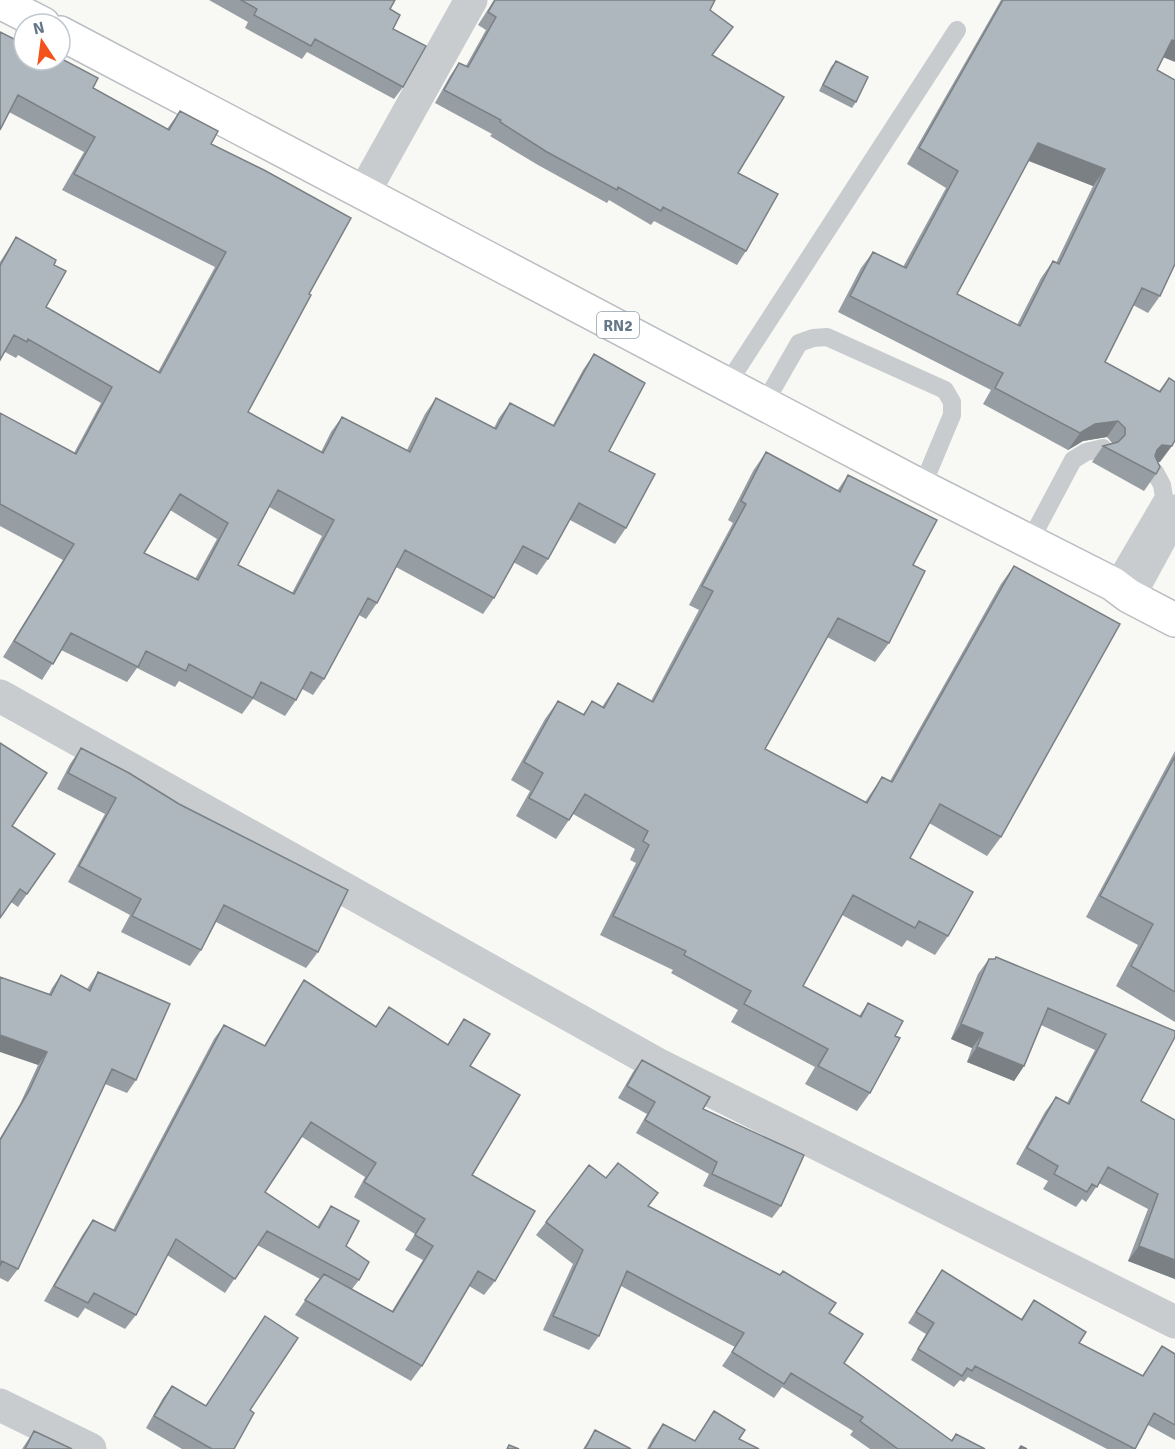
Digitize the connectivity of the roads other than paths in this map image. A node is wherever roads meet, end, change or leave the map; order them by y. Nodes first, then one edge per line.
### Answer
1 (471, 0) edge
2 (957, 30) dead end
3 (72, 39) edge
4 (364, 192) junction
5 (728, 383) junction
6 (764, 404) junction
7 (1103, 448) edge
8 (1155, 472) edge
9 (922, 487) junction
10 (1175, 511) edge
11 (1030, 541) junction
12 (1121, 590) junction
13 (1175, 620) edge
14 (0, 696) edge
15 (1175, 1322) edge
16 (0, 1405) edge
17 (90, 1449) edge

1 - 4 street
2 - 5 lane
3 - 4 highway, RN2
4 - 5 highway, RN2
5 - 6 highway, RN2
6 - 9 highway, RN2
6 - 9 lane
7 - 11 lane
8 - 12 lane
9 - 11 highway, RN2
10 - 12 street
11 - 12 highway, RN2
12 - 13 highway, RN2
14 - 15 street
16 - 17 street

